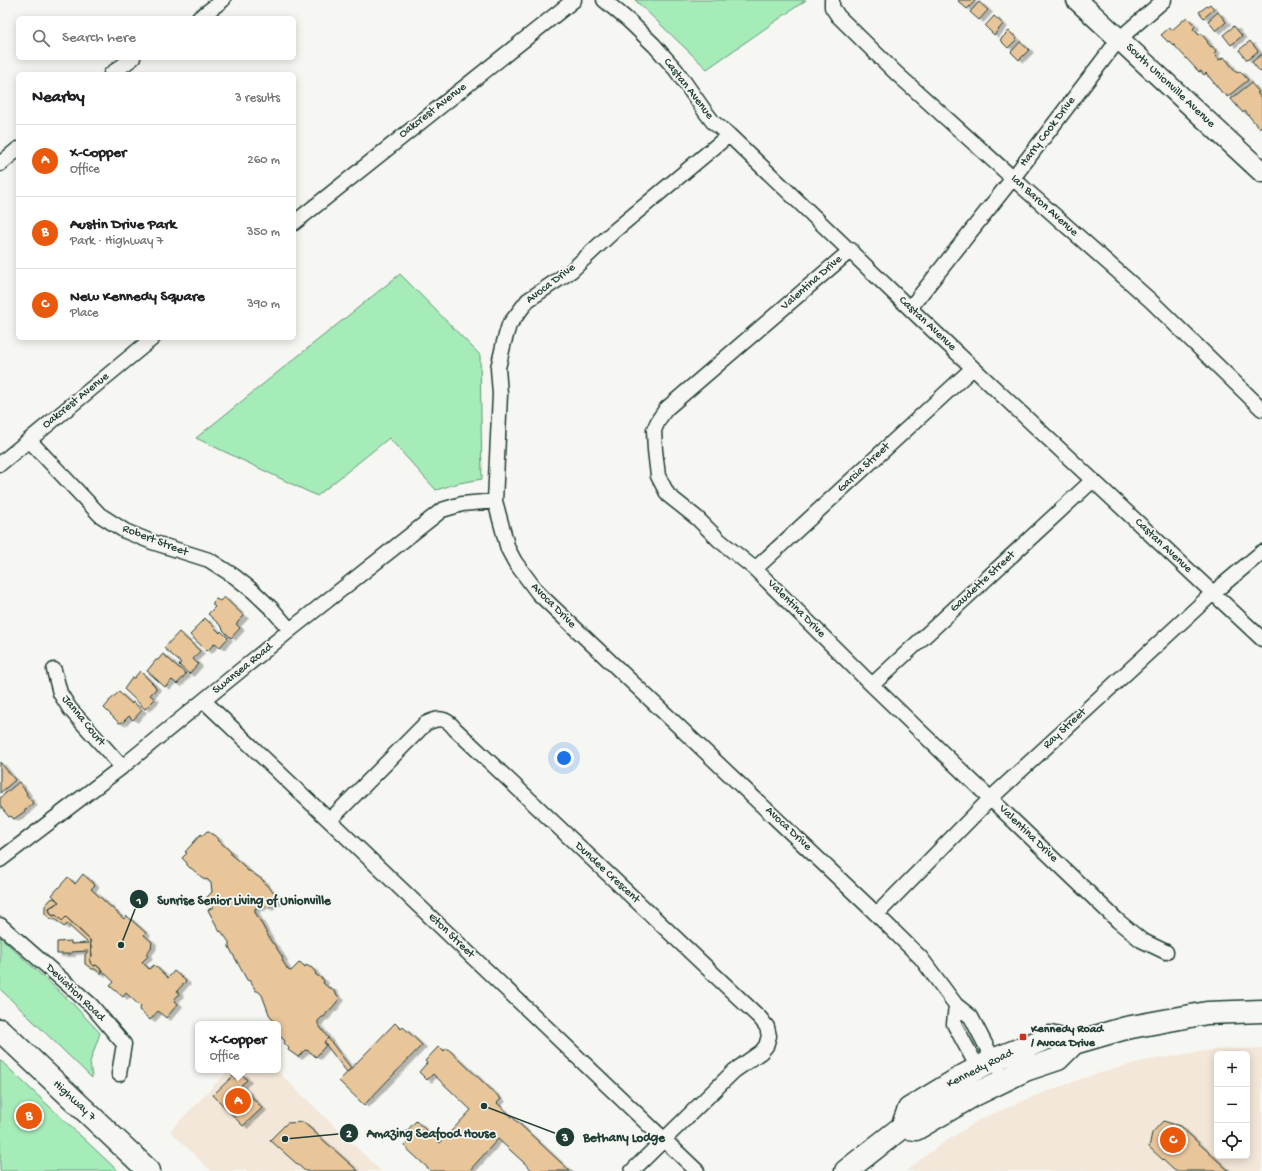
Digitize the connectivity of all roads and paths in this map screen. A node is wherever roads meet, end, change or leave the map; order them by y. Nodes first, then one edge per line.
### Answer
1 (223, 0) edge
2 (574, 0) edge
3 (604, 0) edge
4 (832, 0) edge
5 (1078, 0) edge
6 (1164, 0) edge
7 (202, 16) edge
8 (1119, 39) junction
9 (130, 60) edge
10 (114, 72) edge
11 (729, 135) junction
12 (16, 151) edge
13 (0, 164) edge
14 (1262, 172) edge
15 (1013, 178) junction
16 (296, 222) edge
17 (850, 250) junction
18 (910, 308) junction
19 (151, 340) edge
20 (973, 368) junction
21 (1262, 409) edge
22 (29, 440) junction
23 (0, 464) edge
24 (1093, 480) junction
25 (496, 501) junction
26 (1262, 552) edge
27 (755, 569) junction
28 (1213, 593) junction
29 (290, 630) junction
30 (1262, 639) edge
31 (54, 670) dead end
32 (872, 685) junction
33 (204, 701) junction
34 (122, 767) junction
35 (991, 798) junction
36 (330, 820) junction
37 (2, 854) edge
38 (877, 914) junction
39 (0, 925) edge
40 (1166, 952) dead end
41 (1262, 1011) edge
42 (0, 1030) edge
43 (1074, 1043) junction
44 (985, 1064) junction
45 (119, 1074) dead end
46 (1005, 1080) junction
47 (902, 1127) junction
48 (665, 1139) junction
49 (149, 1171) edge
50 (632, 1171) edge
51 (697, 1171) edge
52 (846, 1171) edge

1 - 7 street
2 - 16 street, Oakcrest Avenue
3 - 11 street, Castan Avenue
4 - 15 street, Ian Baron Avenue
5 - 8 street, South Unionville Avenue
6 - 8 street, Harry Cook Drive
8 - 14 street, South Unionville Avenue
8 - 15 street, Harry Cook Drive
9 - 10 street
11 - 17 street, Castan Avenue
11 - 25 street, Avoca Drive
12 - 13 street
15 - 18 street, Harry Cook Drive
15 - 21 street, Ian Baron Avenue
17 - 18 street, Castan Avenue
17 - 27 street, Valentina Drive
18 - 20 street, Castan Avenue
19 - 22 street, Oakcrest Avenue
20 - 24 street, Castan Avenue
20 - 27 street, Garcia Street
22 - 23 street, Oakcrest Avenue
22 - 29 street, Robert Street
24 - 28 street, Castan Avenue
24 - 32 street, Gaudette Street
25 - 29 street, Swansea Road
25 - 38 street, Avoca Drive
26 - 28 street, Ray Street
27 - 32 street, Valentina Drive
28 - 30 street, Castan Avenue
28 - 35 street, Ray Street
29 - 33 street, Swansea Road
31 - 34 street, Janna Court
32 - 35 street, Valentina Drive
33 - 34 street, Swansea Road
33 - 36 street, Eton Street
34 - 37 street, Swansea Road
35 - 38 street, Ray Street
35 - 40 street, Valentina Drive
36 - 48 street, Eton Street
36 - 48 street, Dundee Crescent
38 - 44 street, Avoca Drive
39 - 45 street, Deviation Road
41 - 43 main road, Kennedy Road
42 - 49 main road, Highway 7
43 - 44 main road, Kennedy Road
43 - 46 main road, Kennedy Road
44 - 46 street, Avoca Drive
44 - 47 main road, Kennedy Road
46 - 47 main road, Kennedy Road
47 - 52 main road
48 - 50 street
48 - 51 street, Eton Street

